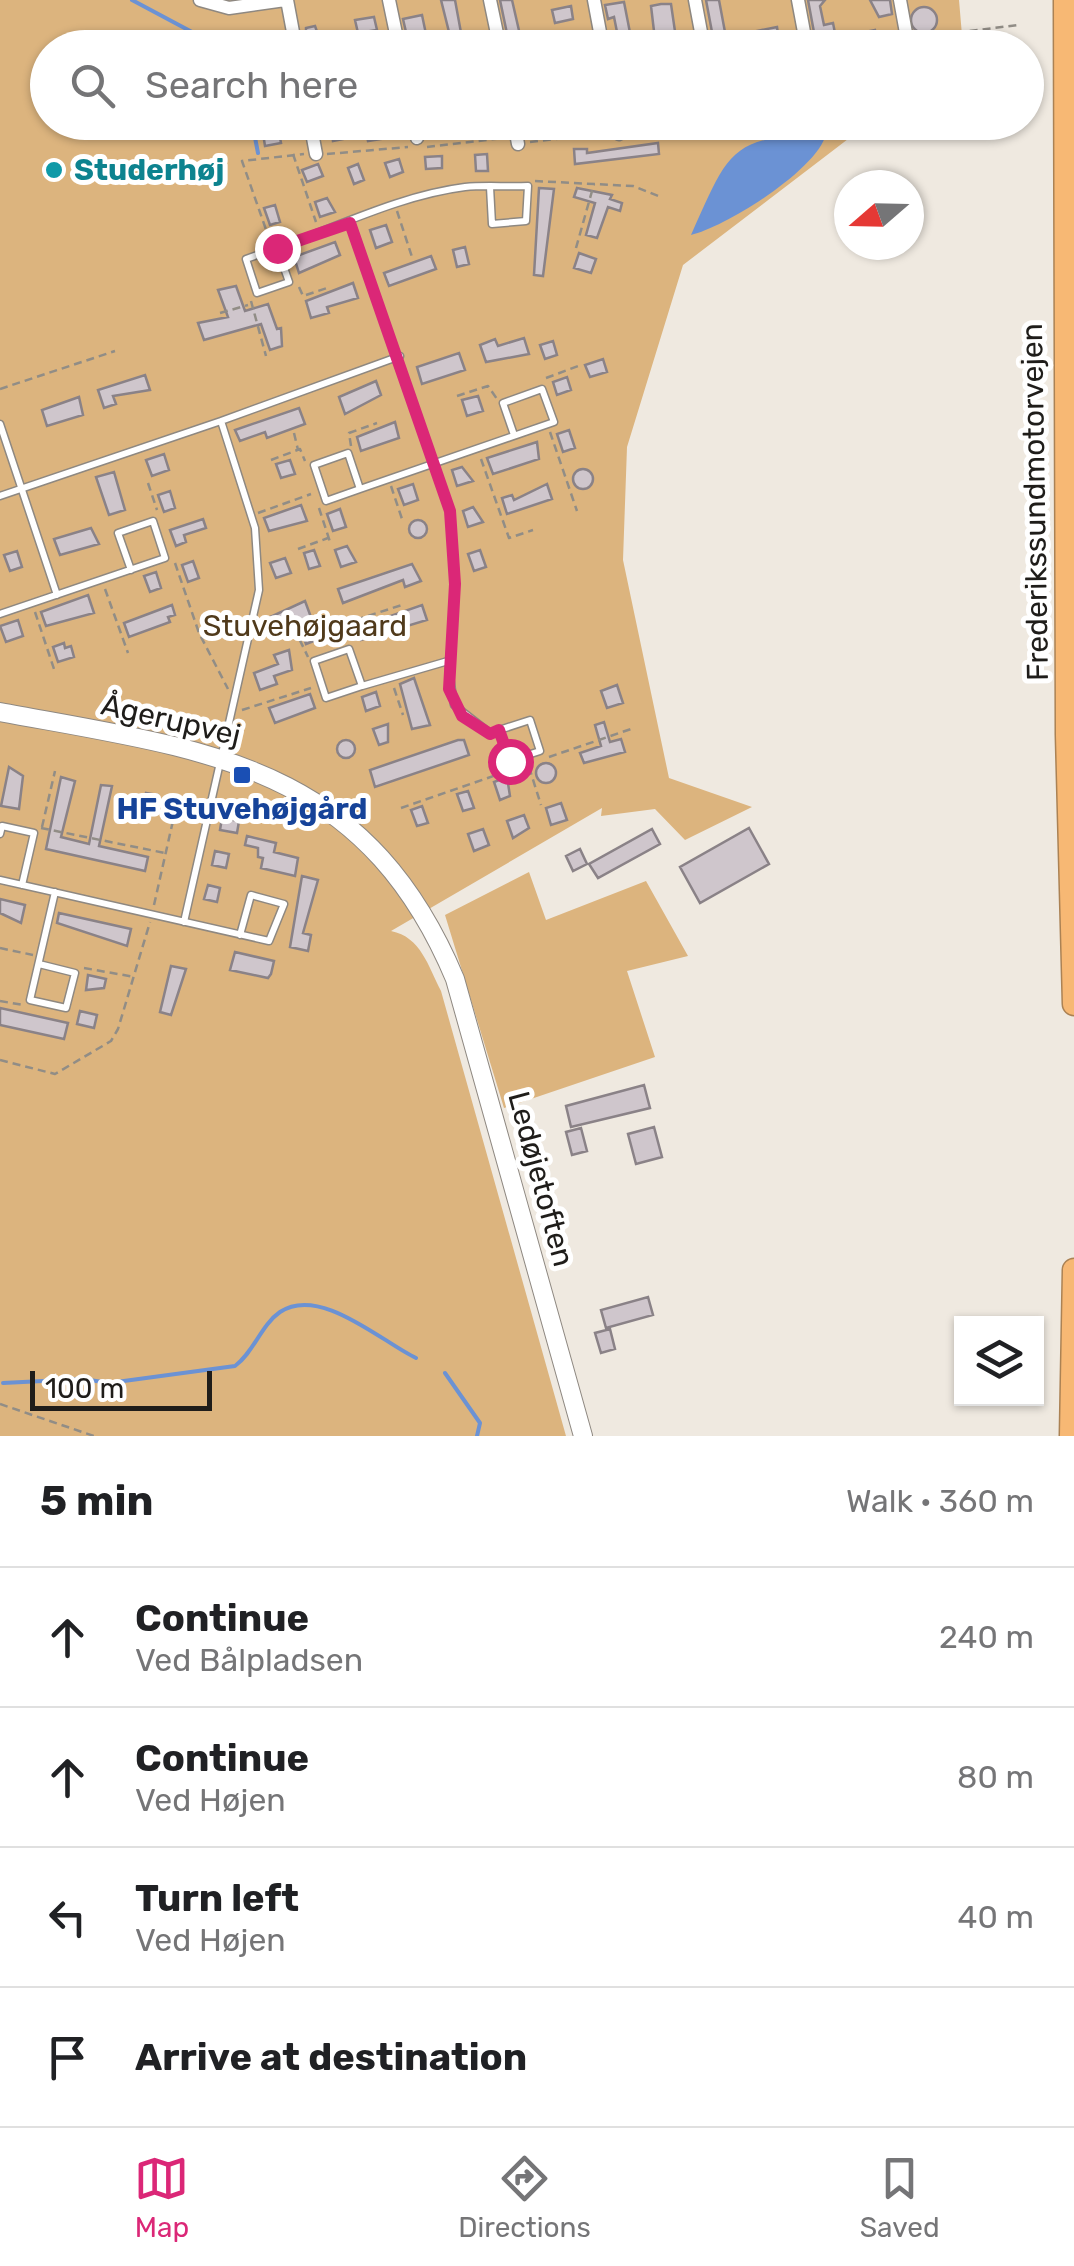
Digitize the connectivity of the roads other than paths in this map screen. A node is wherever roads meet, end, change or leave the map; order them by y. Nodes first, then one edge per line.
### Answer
1 (200, 0) edge
2 (286, 0) edge
3 (389, 0) edge
4 (490, 0) edge
5 (594, 0) edge
6 (695, 0) edge
7 (798, 0) edge
8 (900, 0) edge
9 (1064, 0) edge
10 (292, 30) edge
11 (395, 30) edge
12 (496, 30) edge
13 (600, 30) edge
14 (701, 30) edge
15 (804, 30) edge
16 (905, 30) edge
17 (313, 140) edge
18 (517, 140) edge
19 (518, 144) road end
20 (316, 154) road end
21 (490, 187) junction
22 (350, 223) junction
23 (275, 249) junction
24 (400, 356) junction
25 (220, 421) junction
26 (0, 424) edge
27 (514, 436) junction
28 (436, 462) junction
29 (21, 488) junction
30 (360, 488) junction
31 (0, 496) edge
32 (130, 570) junction
33 (57, 595) junction
34 (0, 614) edge
35 (449, 661) junction
36 (362, 686) junction
37 (0, 712) edge
38 (499, 730) junction
39 (220, 756) junction
40 (0, 834) edge
41 (0, 880) edge
42 (22, 885) junction
43 (55, 892) junction
44 (184, 922) junction
45 (240, 935) junction
46 (438, 938) joint
47 (39, 961) junction
48 (1074, 1004) edge
49 (1074, 1270) edge
50 (584, 1436) edge
51 (1072, 1436) edge

1 - 2 street
2 - 10 street
3 - 11 street
4 - 12 street
5 - 13 street
6 - 14 street
7 - 15 street
8 - 16 street
9 - 48 highway, Frederikssundmotorvejen
17 - 20 street
18 - 19 street
21 - 21 lane
21 - 22 lane
22 - 23 lane
22 - 24 lane
23 - 23 lane
24 - 25 lane
24 - 28 lane
25 - 29 lane
25 - 39 lane
26 - 29 lane
27 - 27 lane
27 - 28 lane
28 - 30 lane
28 - 35 lane
29 - 31 lane
29 - 33 lane
30 - 30 lane
32 - 32 lane
32 - 33 lane
33 - 34 lane
35 - 36 lane
35 - 38 lane
36 - 36 lane
37 - 39 street, Ågerupvej
38 - 38 lane
39 - 44 lane
39 - 46 street, Ågerupvej
40 - 42 lane
41 - 42 lane
42 - 43 lane
43 - 44 lane
43 - 47 lane
44 - 45 lane
45 - 45 lane
46 - 50 street, Ledøjetoften
47 - 47 lane
49 - 51 highway

